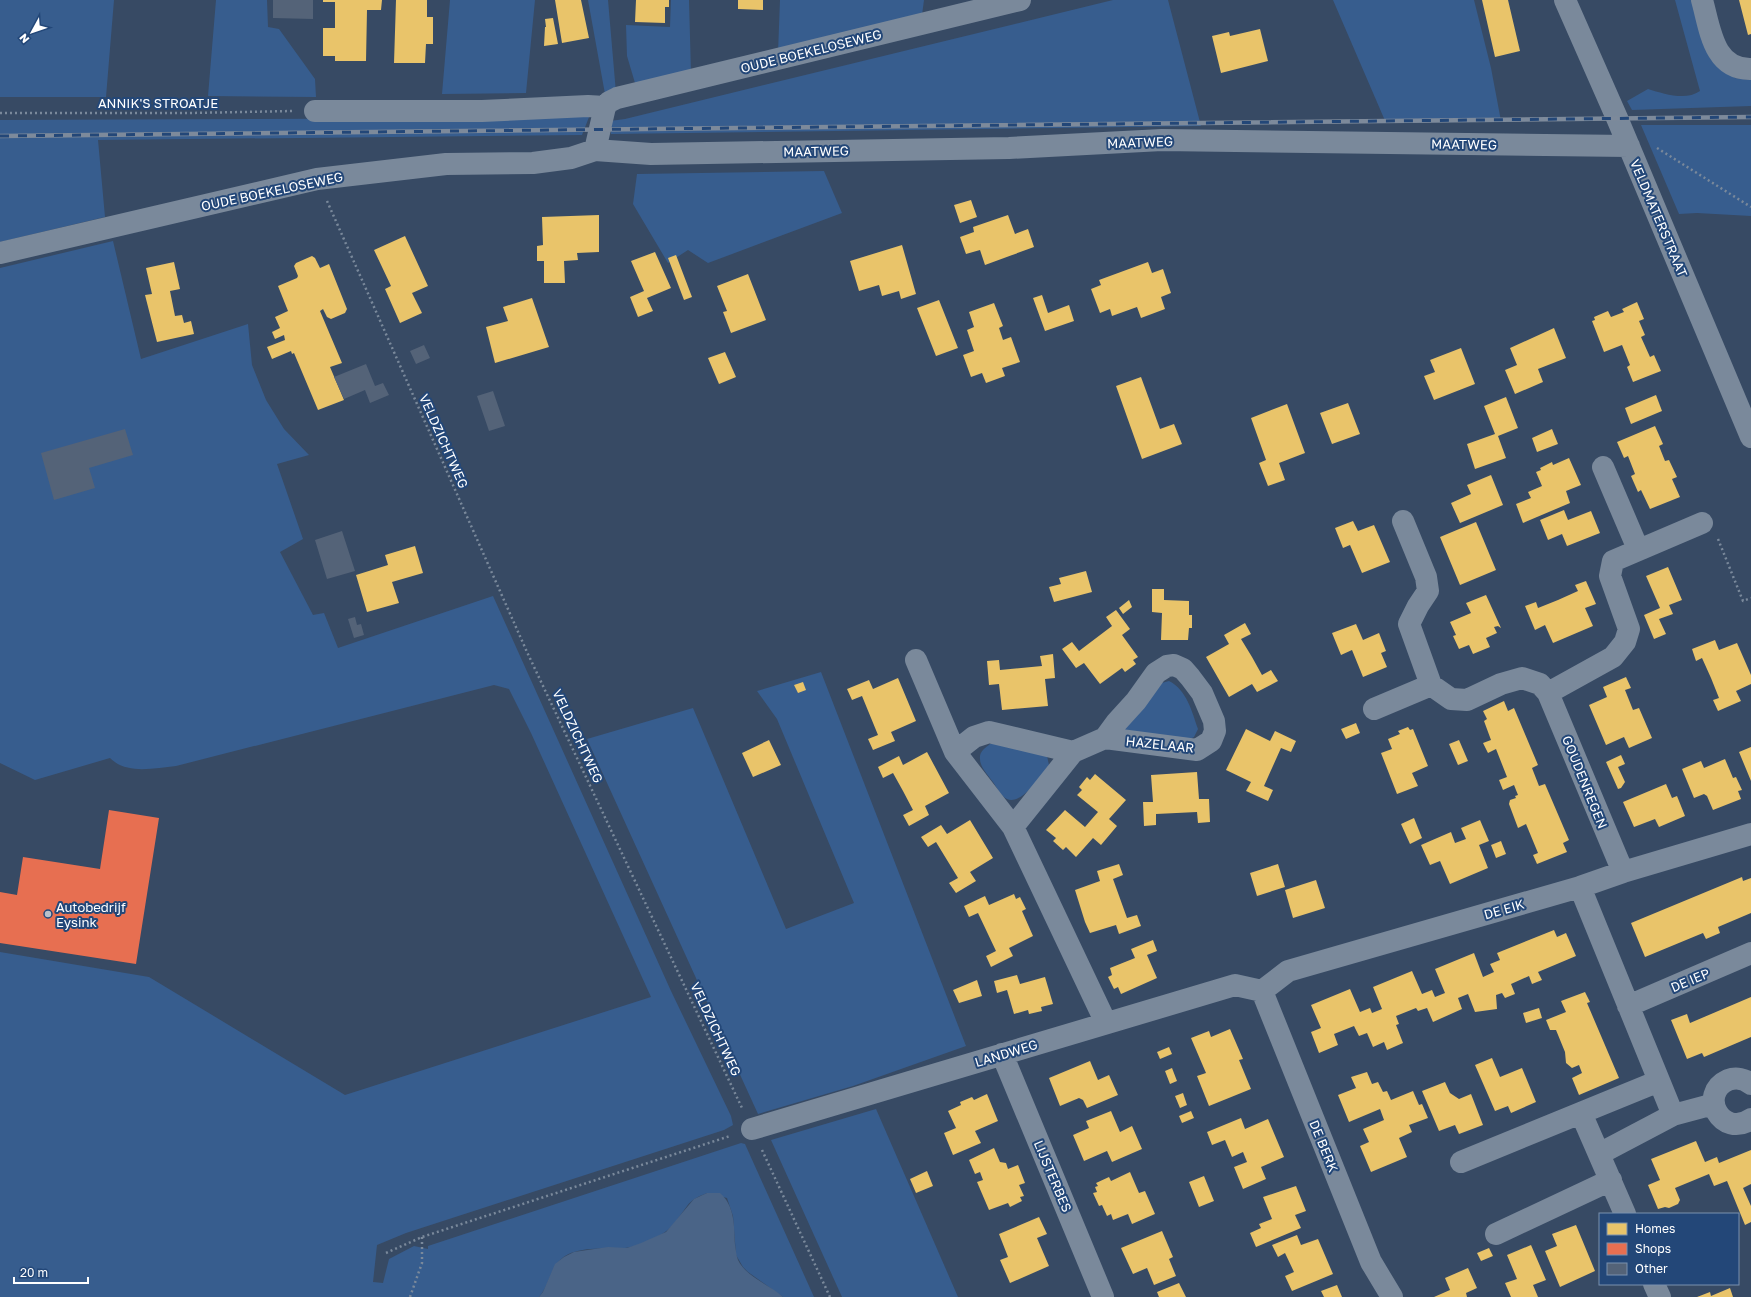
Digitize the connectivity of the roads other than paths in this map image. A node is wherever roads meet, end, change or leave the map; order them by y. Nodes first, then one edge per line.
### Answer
1 (1020, 0) edge
2 (1565, 0) edge
3 (1702, 0) edge
4 (1751, 69) edge
5 (605, 107) junction
6 (315, 111) road end
7 (1629, 146) junction
8 (595, 150) junction
9 (651, 154) joint
10 (0, 253) edge
11 (1751, 437) edge
12 (1603, 467) dead end
13 (1403, 521) dead end
14 (1702, 523) road end
15 (1638, 549) junction
16 (916, 660) dead end
17 (1431, 684) junction
18 (1548, 693) junction
19 (1374, 709) dead end
20 (1105, 738) junction
21 (955, 752) junction
22 (1073, 752) junction
23 (1013, 828) junction
24 (1751, 834) edge
25 (1623, 872) junction
26 (1580, 888) junction
27 (1751, 953) edge
28 (1262, 991) junction
29 (1628, 1006) junction
30 (1106, 1023) junction
31 (1002, 1054) junction
32 (1659, 1081) junction
33 (1751, 1084) edge
34 (1714, 1104) junction
35 (1581, 1113) junction
36 (1673, 1115) junction
37 (1751, 1119) edge
38 (752, 1129) road end
39 (1599, 1154) junction
40 (1461, 1162) dead end
41 (1611, 1180) junction
42 (1625, 1213) edge
43 (1496, 1234) dead end
44 (1654, 1285) edge
45 (1103, 1297) edge
46 (1392, 1297) edge
47 (1660, 1297) edge

1 - 5 street, OUDE BOEKELOSEWEG
2 - 7 street, VELDMATERSTRAAT
3 - 4 street
5 - 6 street
5 - 8 street
7 - 9 street, MAATWEG
7 - 11 street, VELDMATERSTRAAT
8 - 9 street, OUDE BOEKELOSEWEG
8 - 10 street, OUDE BOEKELOSEWEG
12 - 15 street
13 - 17 street
14 - 15 street
15 - 18 street
16 - 21 street
17 - 18 street
17 - 19 street
18 - 25 street, GOUDENREGEN
20 - 20 street, HAZELAAR
20 - 22 street, HAZELAAR
21 - 22 street
21 - 23 street
22 - 23 street, HAZELAAR
23 - 30 street
24 - 25 street, DE EIK
25 - 26 street, DE EIK
26 - 28 street, DE EIK
26 - 29 street
27 - 29 street, DE IEP
28 - 30 street, LANDWEG
28 - 46 street, DE BERK
29 - 32 street
30 - 31 street, LANDWEG
31 - 38 street, LANDWEG
31 - 45 street, LIJSTERBES
32 - 35 street
32 - 36 street
33 - 34 street
34 - 36 street
34 - 37 street
35 - 39 street
35 - 40 street
36 - 39 street
39 - 41 street
41 - 42 street
41 - 43 street
44 - 47 street

